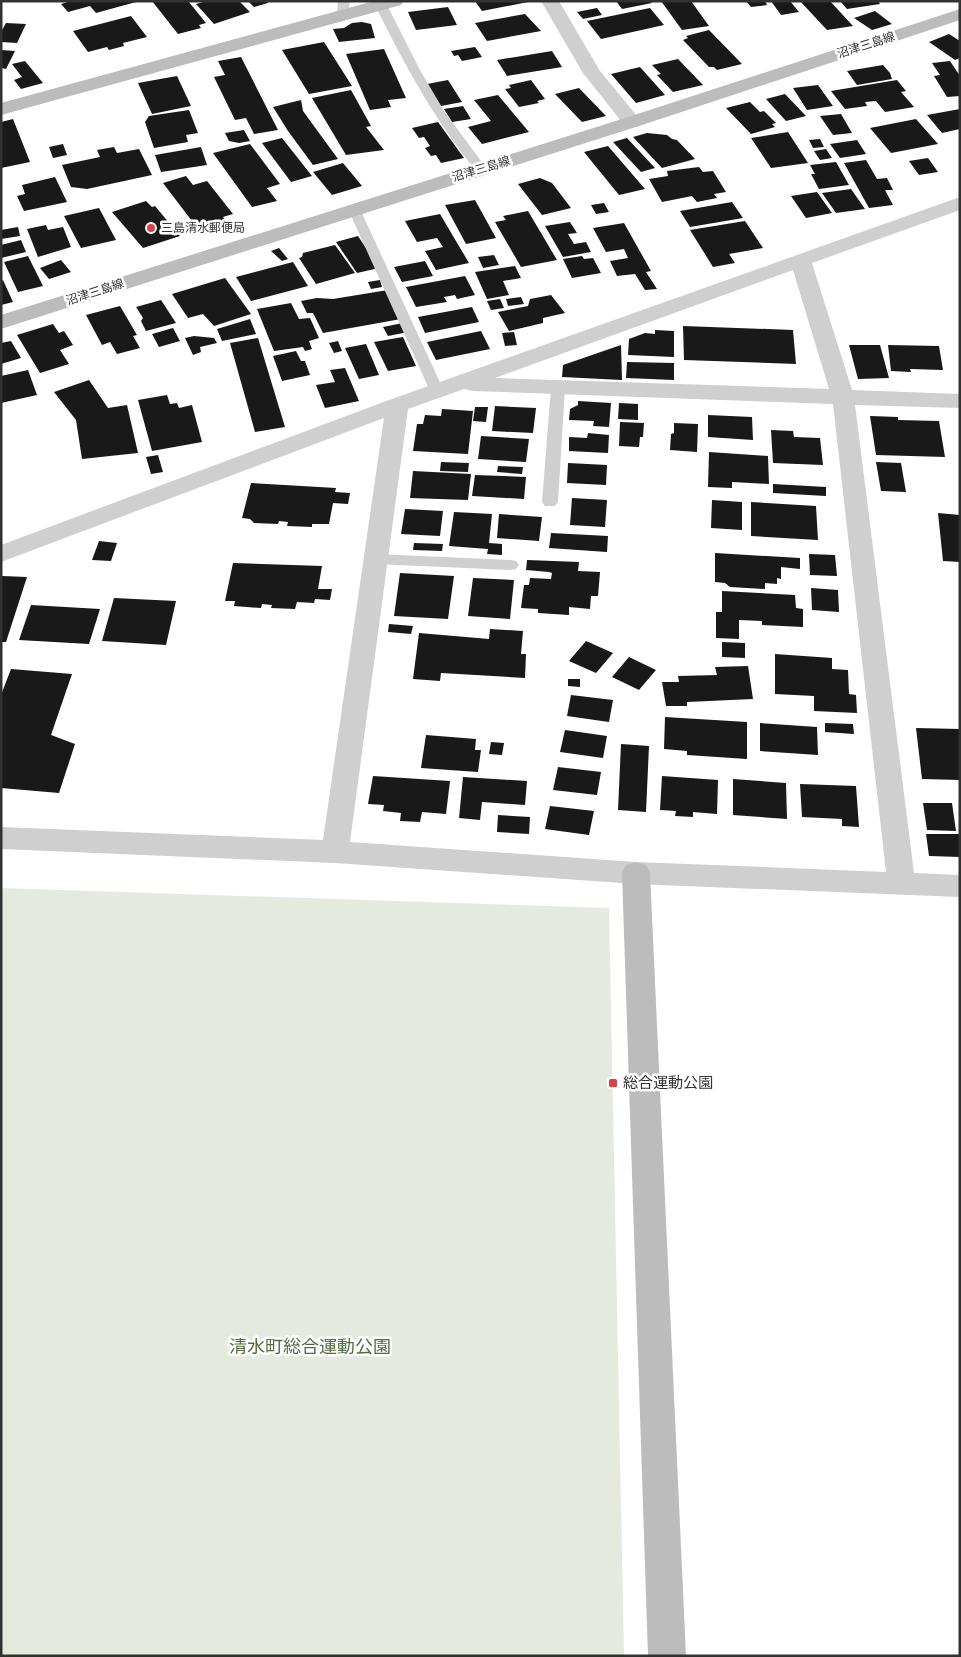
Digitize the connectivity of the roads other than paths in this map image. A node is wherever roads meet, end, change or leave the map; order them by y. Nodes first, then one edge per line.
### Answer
1 (550, 1) edge
2 (388, 3) edge
3 (344, 8) edge
4 (960, 14) edge
5 (1, 109) edge
6 (632, 122) junction
7 (481, 170) junction
8 (960, 203) edge
9 (354, 209) junction
10 (801, 261) junction
11 (1, 322) edge
12 (458, 384) junction
13 (558, 388) junction
14 (437, 391) junction
15 (843, 398) junction
16 (960, 401) edge
17 (397, 405) junction
18 (550, 502) dead end
19 (1, 554) edge
20 (376, 559) junction
21 (511, 565) dead end
22 (1, 838) edge
23 (335, 852) junction
24 (636, 873) junction
25 (901, 884) junction
26 (960, 886) edge
27 (667, 1656) edge

1 - 6 street
2 - 3 main road
2 - 7 lane
3 - 5 main road
4 - 6 main road, 沼津三島線
6 - 7 main road, 沼津三島線
7 - 9 main road, 沼津三島線
8 - 10 street
9 - 11 main road, 沼津三島線
9 - 14 lane
10 - 12 street
10 - 15 street
12 - 13 street
12 - 14 street
13 - 15 street
13 - 18 lane
14 - 17 street
15 - 16 street
15 - 25 street
17 - 19 street
17 - 20 street
20 - 21 lane
20 - 23 street
22 - 23 street
23 - 24 street
24 - 25 street
24 - 27 main road
25 - 26 street

